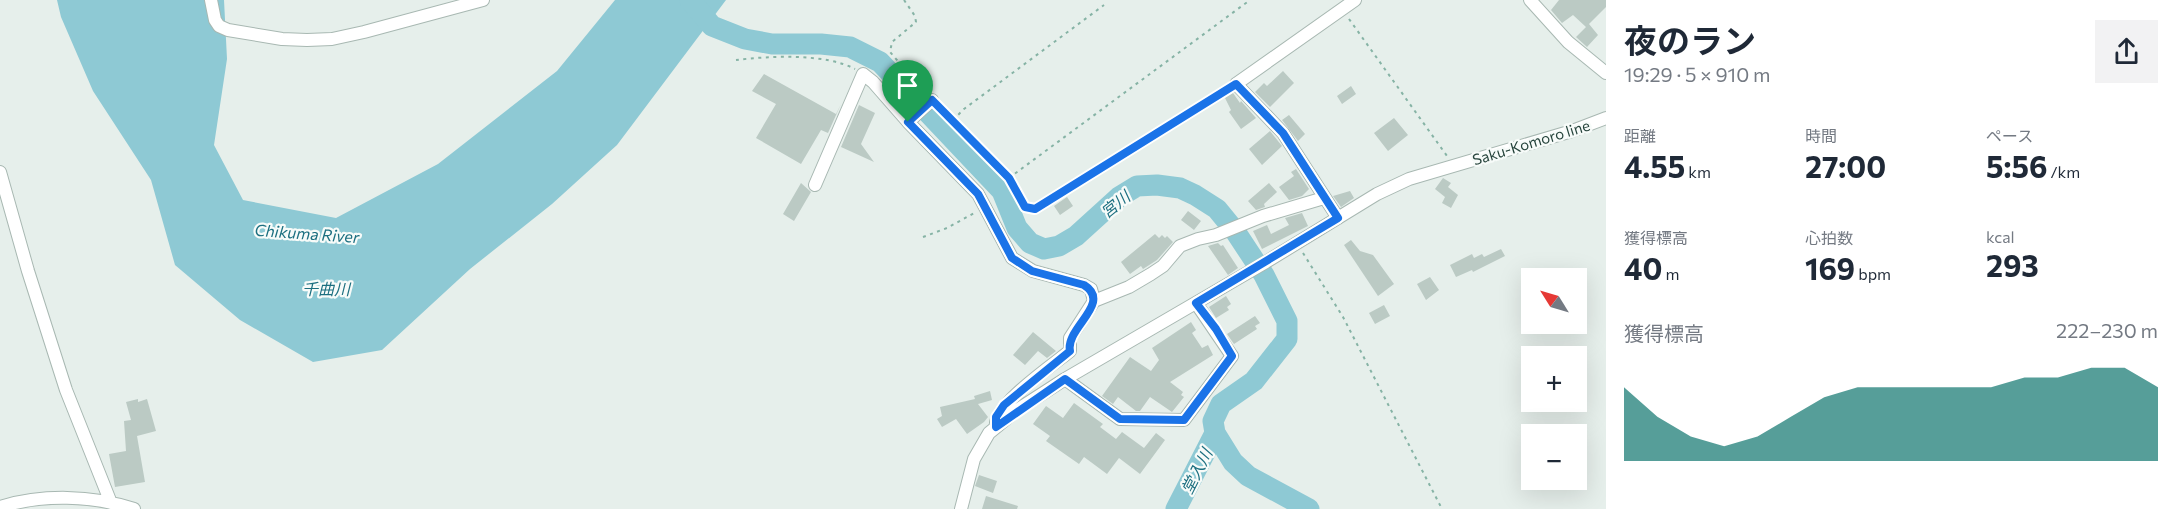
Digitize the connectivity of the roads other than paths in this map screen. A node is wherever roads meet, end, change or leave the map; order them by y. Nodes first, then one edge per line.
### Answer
1 (211, 0) edge
2 (483, 0) edge
3 (1355, 0) edge
4 (1530, 0) edge
5 (1606, 73) edge
6 (930, 102) road end
7 (912, 118) junction
8 (1606, 118) edge
9 (0, 172) edge
10 (815, 185) dead end
11 (1324, 198) junction
12 (1338, 218) junction
13 (1094, 301) junction
14 (1196, 303) junction
15 (1070, 351) junction
16 (1088, 365) junction
17 (1065, 379) junction
18 (996, 427) junction
19 (111, 503) junction
20 (0, 507) edge
21 (134, 509) edge
22 (961, 509) edge

1 - 2 street
3 - 11 street
4 - 5 street
6 - 7 street
7 - 10 street
7 - 13 street
8 - 12 street, Saku-Komoro line
9 - 19 street
11 - 12 street
11 - 13 street
12 - 14 street, Saku-Komoro line
13 - 15 street
14 - 16 street, Saku-Komoro line
14 - 17 street
15 - 16 street
15 - 18 street
16 - 17 street, Saku-Komoro line
17 - 18 street, Saku-Komoro line
18 - 22 street
19 - 20 street
19 - 21 street

